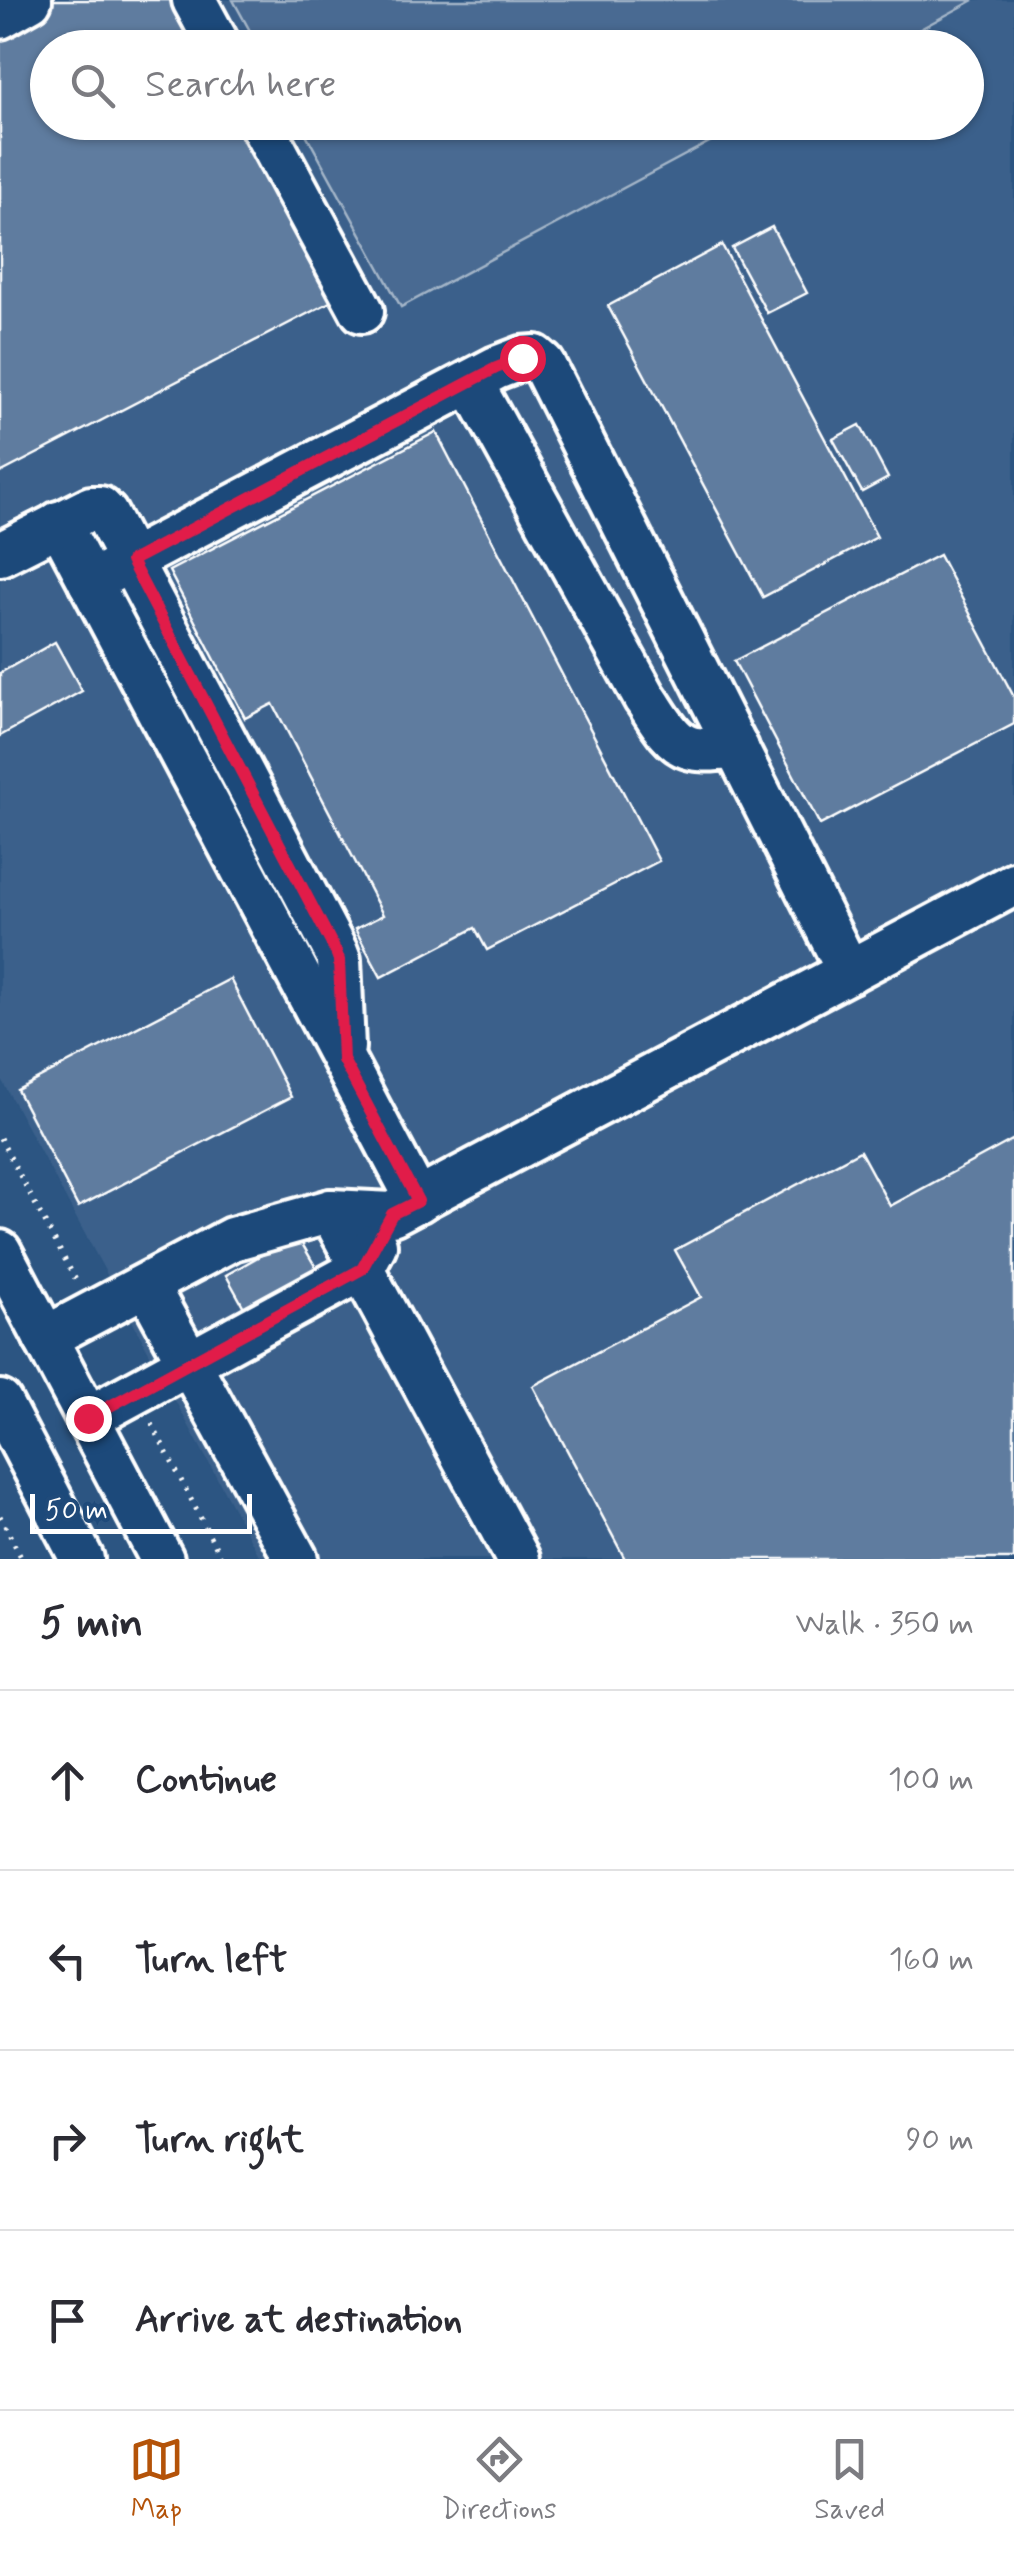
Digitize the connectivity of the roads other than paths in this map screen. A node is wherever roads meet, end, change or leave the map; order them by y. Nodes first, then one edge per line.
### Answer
1 (30, 0) edge
2 (194, 0) edge
3 (0, 17) edge
4 (210, 30) edge
5 (270, 140) edge
6 (362, 312) dead end
7 (471, 382) junction
8 (59, 523) junction
9 (0, 554) edge
10 (131, 561) junction
11 (90, 582) junction
12 (737, 748) junction
13 (1013, 886) edge
14 (849, 972) junction
15 (343, 1060) junction
16 (405, 1208) junction
17 (331, 1210) junction
18 (0, 1252) edge
19 (362, 1269) junction
20 (147, 1286) junction
21 (46, 1338) junction
22 (189, 1362) junction
23 (0, 1402) edge
24 (88, 1418) junction
25 (82, 1559) edge
26 (162, 1559) edge
27 (296, 1559) edge
28 (518, 1559) edge

1 - 3 street
2 - 4 street
5 - 6 street
7 - 10 street
7 - 12 street
7 - 12 street
8 - 9 street
8 - 10 street
8 - 11 street
10 - 11 street
10 - 15 street
11 - 15 street
12 - 14 street
13 - 14 street
14 - 16 street
15 - 16 street
16 - 17 street
16 - 19 street
17 - 19 street
17 - 20 street
18 - 21 street
19 - 22 street
19 - 28 street
20 - 21 street
20 - 22 street
21 - 24 street
22 - 24 street
22 - 27 street
23 - 25 street
24 - 26 street

